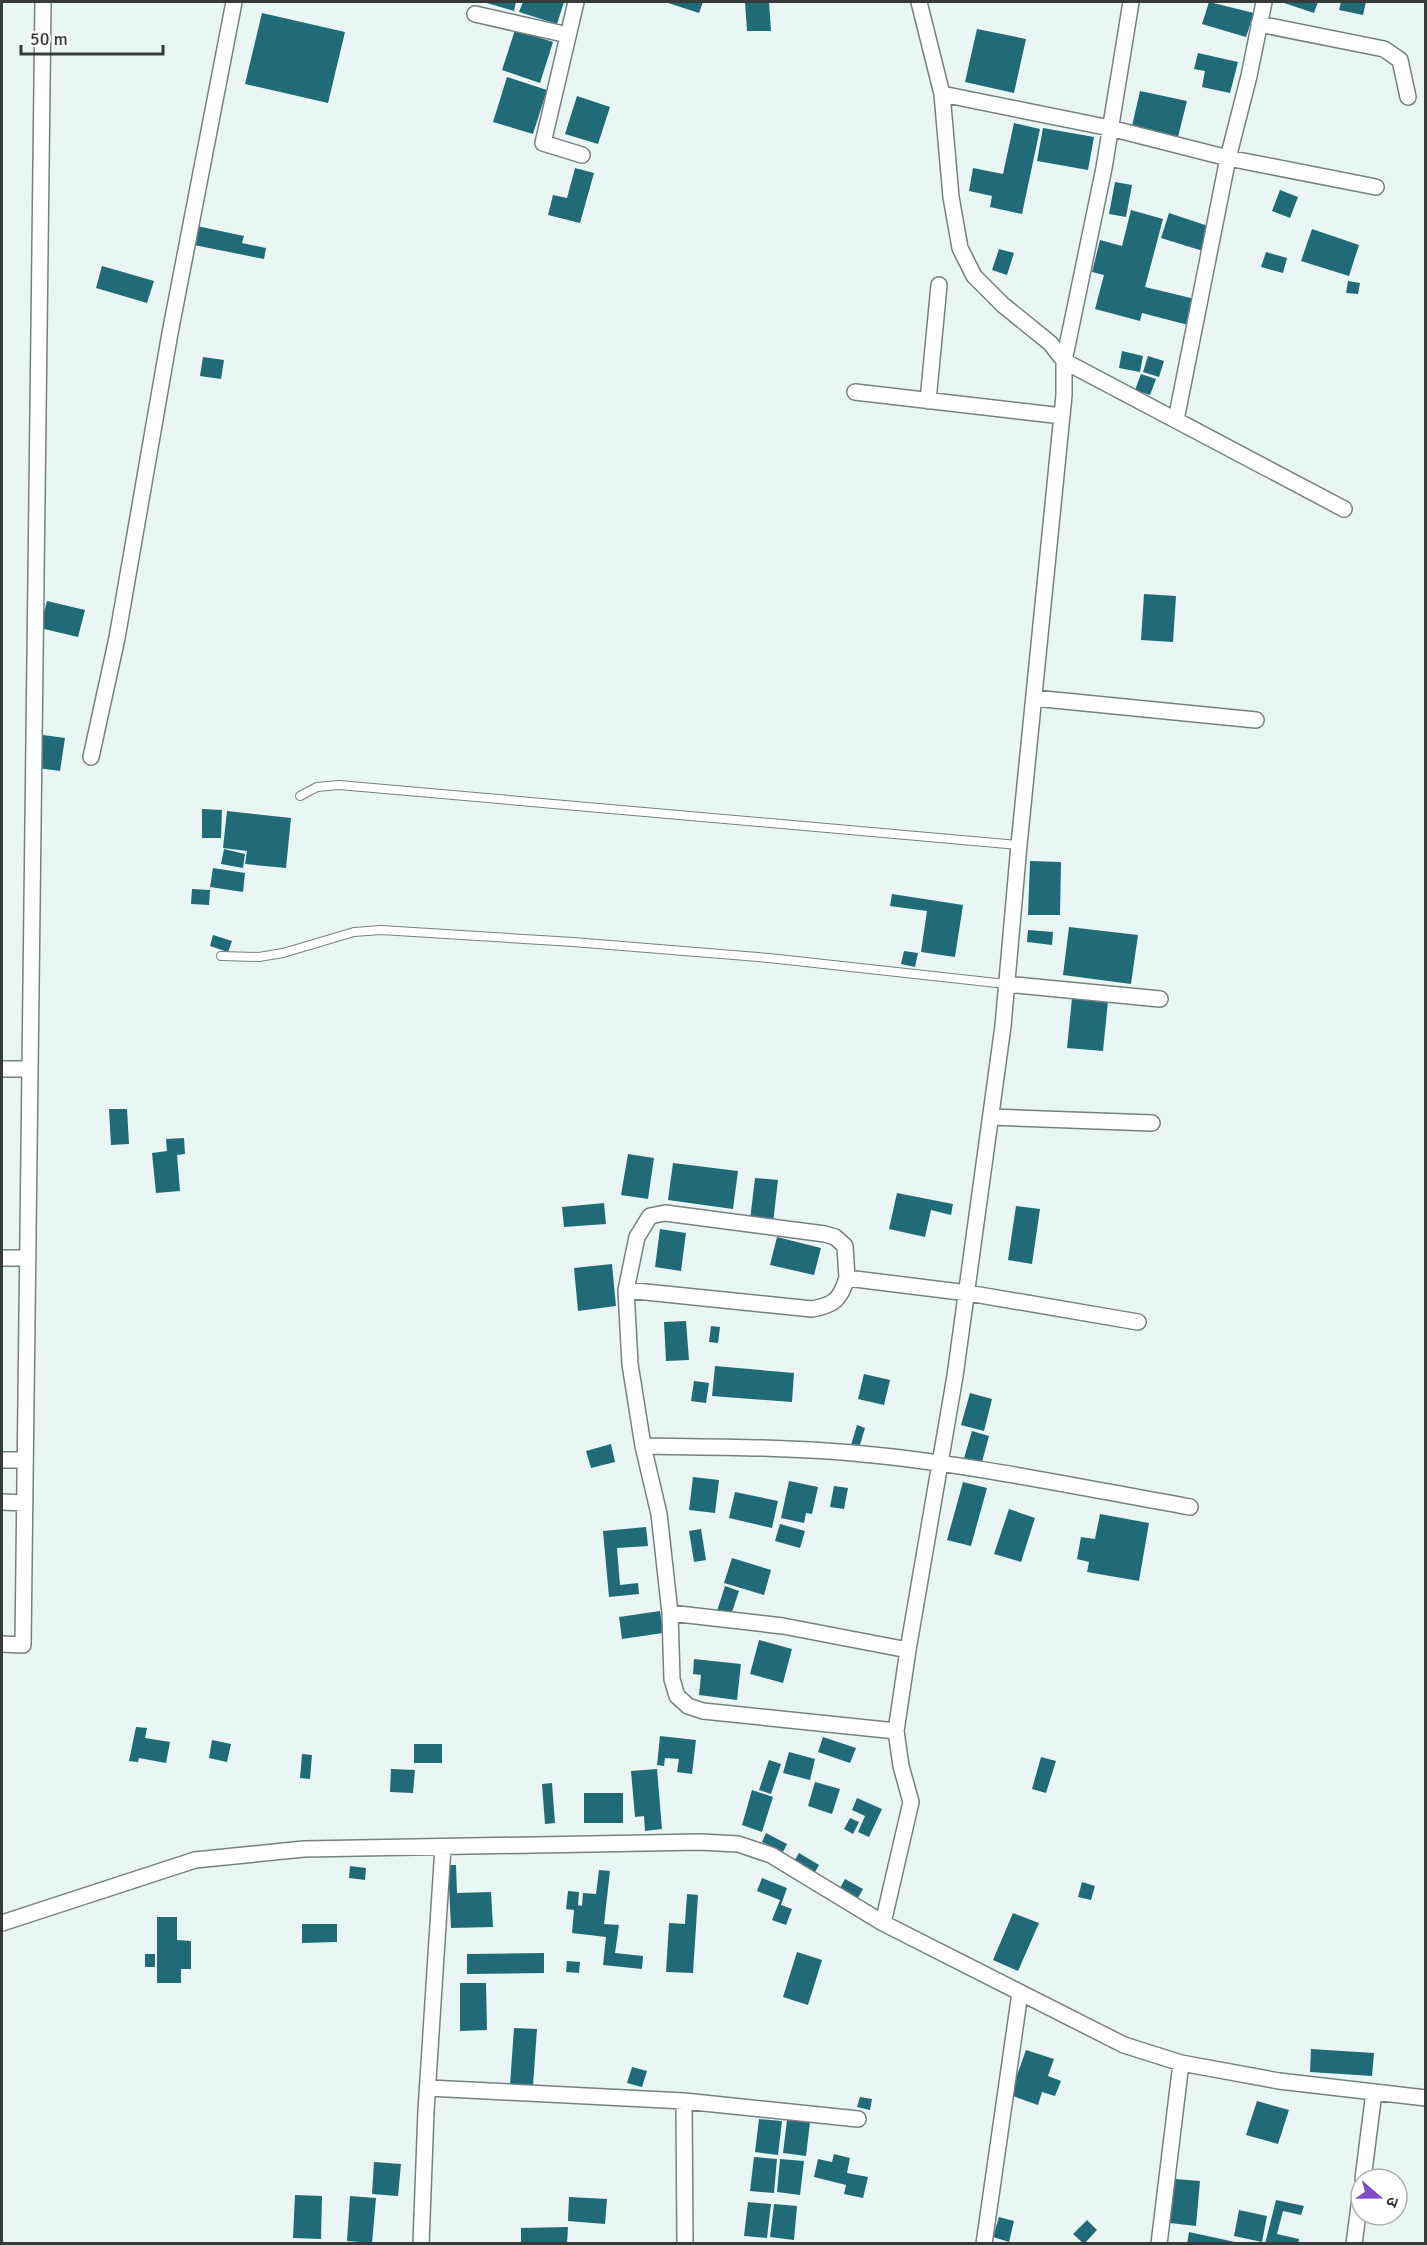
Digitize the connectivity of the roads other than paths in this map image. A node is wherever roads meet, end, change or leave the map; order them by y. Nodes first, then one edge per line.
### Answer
1 (43, 2) edge
2 (234, 2) edge
3 (576, 2) edge
4 (919, 2) edge
5 (1131, 2) edge
6 (1264, 2) edge
7 (475, 14) dead end
8 (1259, 24) junction
9 (568, 35) junction
10 (942, 94) junction
11 (1408, 98) dead end
12 (1110, 128) junction
13 (582, 155) dead end
14 (1228, 158) junction
15 (1376, 187) dead end
16 (939, 285) dead end
17 (1064, 361) junction
18 (855, 392) dead end
19 (928, 401) junction
20 (1062, 416) junction
21 (1176, 420) junction
22 (1344, 509) dead end
23 (1034, 698) junction
24 (1256, 720) dead end
25 (91, 757) dead end
26 (300, 796) dead end
27 (1019, 845) junction
28 (221, 956) dead end
29 (1006, 984) junction
30 (1160, 999) dead end
31 (2, 1069) edge
32 (30, 1069) junction
33 (991, 1117) junction
34 (1152, 1123) dead end
35 (2, 1258) edge
36 (28, 1258) junction
37 (847, 1278) junction
38 (626, 1290) junction
39 (968, 1293) junction
40 (1138, 1322) dead end
41 (644, 1446) junction
42 (2, 1460) edge
43 (25, 1460) junction
44 (939, 1463) junction
45 (2, 1502) edge
46 (25, 1503) junction
47 (1190, 1506) dead end
48 (670, 1612) junction
49 (2, 1644) edge
50 (908, 1650) junction
51 (896, 1731) junction
52 (443, 1847) junction
53 (2, 1923) edge
54 (883, 1923) junction
55 (1020, 1993) junction
56 (1181, 2063) junction
57 (429, 2088) junction
58 (1374, 2092) junction
59 (1425, 2098) edge
60 (684, 2102) junction
61 (858, 2119) dead end
62 (1365, 2167) edge
63 (1356, 2227) edge
64 (421, 2244) edge
65 (685, 2244) edge
66 (984, 2244) edge
67 (1159, 2244) edge
68 (1354, 2244) edge

1 - 32 street
2 - 25 street
3 - 9 street
4 - 10 street
5 - 12 street
6 - 8 street
7 - 9 street
8 - 11 street
8 - 14 street
9 - 13 street
10 - 12 street
10 - 17 street
12 - 14 street
12 - 17 street
14 - 15 street
14 - 21 street
16 - 19 street
17 - 20 street
17 - 21 street
18 - 19 street
19 - 20 street
20 - 23 street
21 - 22 street
23 - 24 street
23 - 27 street
26 - 27 lane
27 - 29 street
28 - 29 lane
29 - 30 street
29 - 33 street
31 - 32 street
32 - 36 street
33 - 34 street
33 - 39 street
35 - 36 street
36 - 43 street
37 - 38 street
37 - 38 street
37 - 39 street
38 - 41 street
39 - 40 street
39 - 44 street
41 - 44 street
41 - 48 street
42 - 43 street
43 - 46 street
44 - 47 street
44 - 50 street
45 - 46 street
46 - 49 street
48 - 50 street
48 - 51 street
50 - 51 street
51 - 54 street
52 - 53 street
52 - 54 street
52 - 57 street
54 - 55 street
55 - 56 street
55 - 66 street
56 - 58 street
56 - 67 street
57 - 60 street
57 - 64 street
58 - 59 street
58 - 62 street
60 - 61 street
60 - 65 street
63 - 68 street

